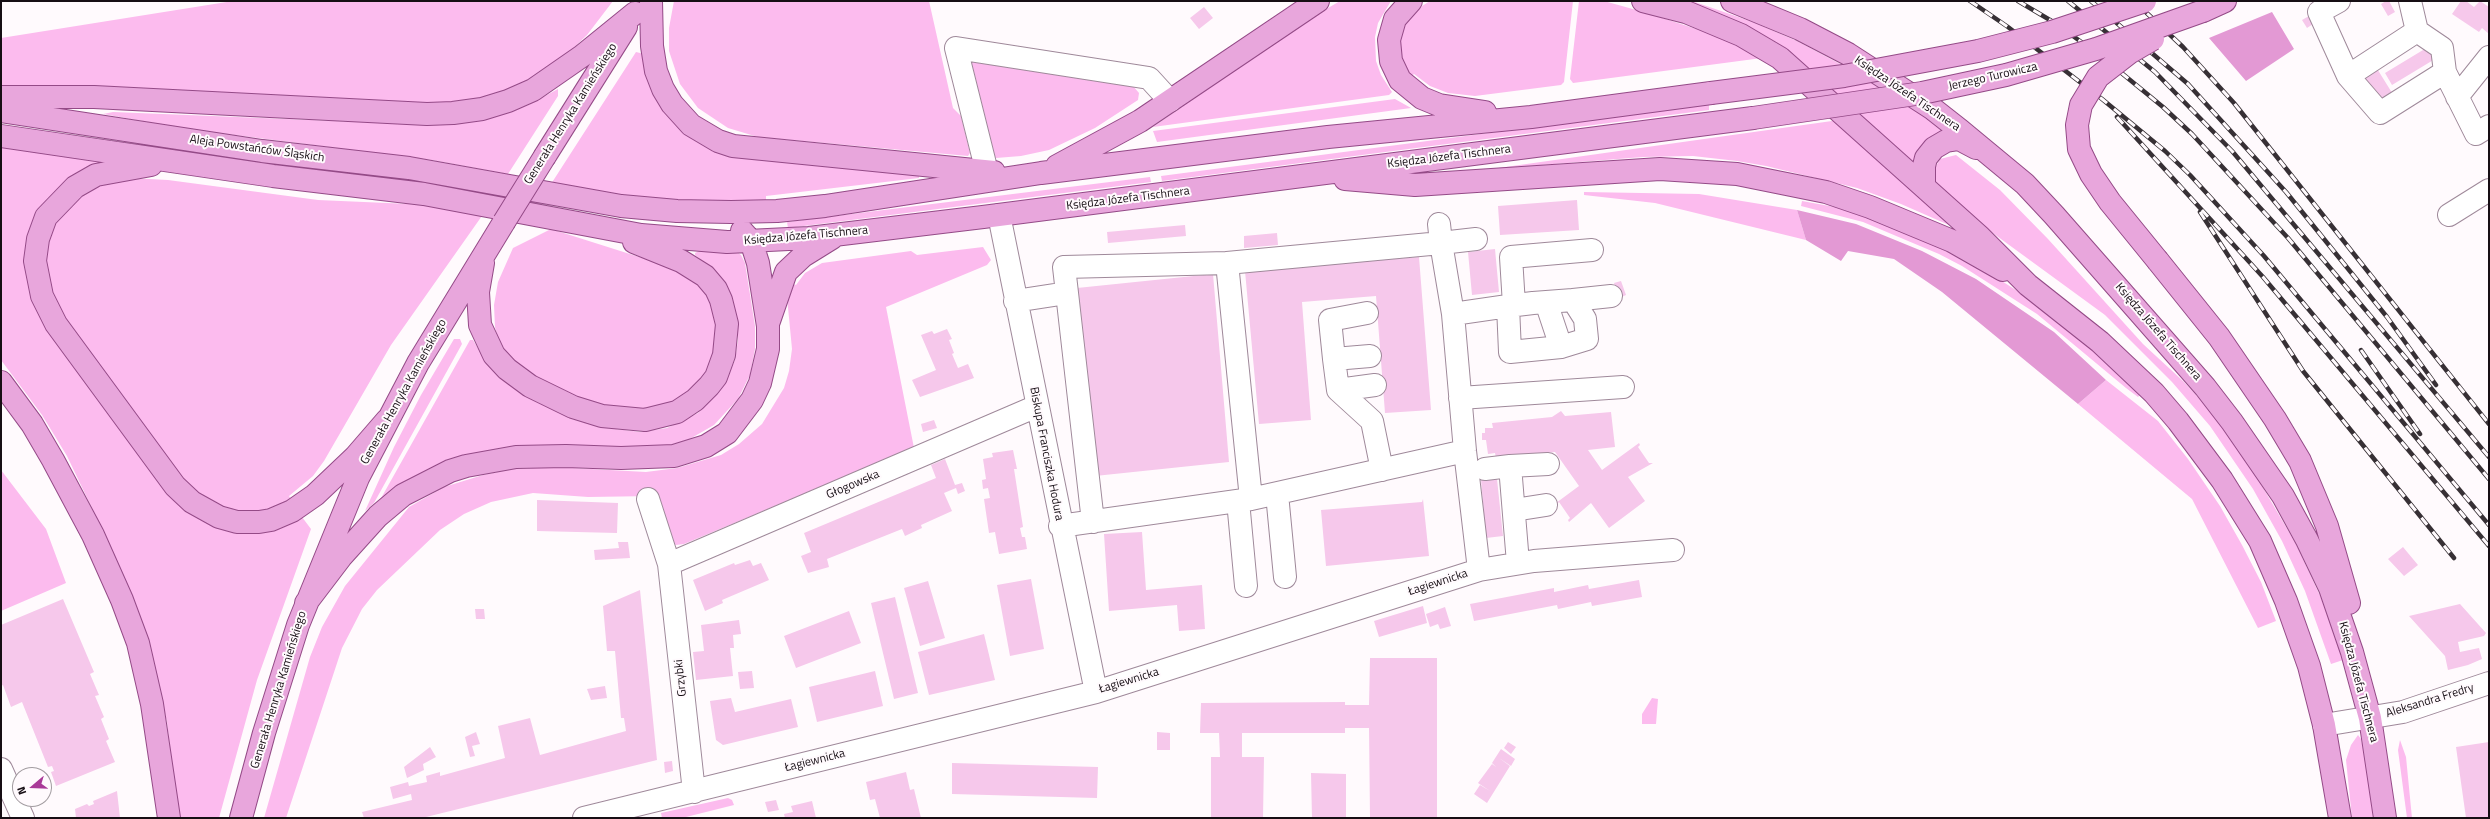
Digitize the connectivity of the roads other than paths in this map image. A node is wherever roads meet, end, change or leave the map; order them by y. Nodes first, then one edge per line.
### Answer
1 (1318, 1) edge
2 (1411, 1) edge
3 (1643, 1) edge
4 (1732, 1) edge
5 (2145, 1) edge
6 (2225, 1) edge
7 (2339, 1) edge
8 (2410, 1) edge
9 (642, 5) edge
10 (2203, 11) junction
11 (2417, 31) junction
12 (2489, 57) edge
13 (2445, 72) junction
14 (2348, 76) junction
15 (1, 97) edge
16 (2457, 97) junction
17 (1170, 101) junction
18 (1, 111) edge
19 (1532, 116) junction
20 (1753, 118) joint
21 (2489, 126) edge
22 (1, 136) edge
23 (1993, 157) junction
24 (190, 163) junction
25 (987, 172) junction
26 (1034, 174) junction
27 (1316, 174) junction
28 (1924, 187) junction
29 (2489, 190) edge
30 (705, 212) junction
31 (504, 214) junction
32 (999, 215) junction
33 (2449, 215) dead end
34 (600, 228) junction
35 (840, 234) junction
36 (1440, 234) junction
37 (1476, 239) dead end
38 (751, 241) junction
39 (491, 242) junction
40 (1592, 250) dead end
41 (1227, 263) junction
42 (2028, 285) junction
43 (1066, 293) junction
44 (1611, 296) dead end
45 (1573, 300) junction
46 (1015, 301) junction
47 (1546, 302) junction
48 (1511, 306) junction
49 (1367, 313) dead end
50 (1453, 314) junction
51 (768, 326) junction
52 (1561, 347) junction
53 (1370, 356) dead end
54 (1334, 359) junction
55 (1, 382) edge
56 (1374, 385) dead end
57 (1623, 387) dead end
58 (1338, 390) junction
59 (1460, 398) junction
60 (1037, 406) junction
61 (387, 420) junction
62 (1465, 451) junction
63 (1548, 464) dead end
64 (1510, 466) junction
65 (1485, 469) dead end
66 (1382, 470) junction
67 (1277, 494) junction
68 (648, 499) dead end
69 (1244, 500) junction
70 (1546, 505) dead end
71 (1514, 510) junction
72 (1093, 522) junction
73 (1060, 526) junction
74 (1673, 550) dead end
75 (1518, 563) junction
76 (669, 564) junction
77 (1479, 570) junction
78 (1285, 577) dead end
79 (1246, 586) dead end
80 (306, 603) junction
81 (2352, 652) junction
82 (2489, 683) edge
83 (1096, 692) junction
84 (2370, 718) junction
85 (2324, 725) junction
86 (1, 769) edge
87 (694, 792) junction
88 (23, 818) edge
89 (169, 818) edge
90 (241, 818) edge
91 (584, 818) edge
92 (2340, 818) edge
93 (2386, 818) edge

1 - 17 main road
2 - 19 main road
3 - 28 main road
4 - 23 main road, Księdza Józefa Tischnera
5 - 19 main road, bridge
6 - 10 main road, Jerzego Turowicza
7 - 14 street
8 - 11 street
9 - 15 main road
9 - 25 main road
9 - 31 main road, Generała Henryka Kamieńskiego, bridge
10 - 20 main road, Jerzego Turowicza, bridge
10 - 81 main road, bridge
11 - 13 street
11 - 14 street
12 - 16 street
13 - 14 street
13 - 16 street
16 - 21 street
17 - 25 street
17 - 26 main road
18 - 30 main road, Aleja Powstańców Śląskich
19 - 26 main road
20 - 27 main road, Księdza Józefa Tischnera
22 - 24 main road, Aleja Powstańców Śląskich
23 - 28 main road
23 - 81 main road, Księdza Józefa Tischnera
24 - 31 main road, Aleja Powstańców Śląskich
24 - 61 main road
25 - 26 main road
26 - 30 main road
27 - 32 main road, Księdza Józefa Tischnera
27 - 42 main road
28 - 42 main road
29 - 33 street
30 - 38 main road
31 - 34 main road, Księdza Józefa Tischnera
31 - 39 main road, Generała Henryka Kamieńskiego
32 - 35 main road, Księdza Józefa Tischnera
32 - 46 street, Biskupa Franciszka Hodura
34 - 38 main road, Księdza Józefa Tischnera
34 - 39 main road
35 - 38 main road, Księdza Józefa Tischnera
35 - 51 main road
36 - 37 street
36 - 41 street
36 - 50 street
38 - 51 main road
39 - 61 main road, Generała Henryka Kamieńskiego
40 - 48 street
41 - 43 street
41 - 69 street
42 - 85 main road
43 - 46 street
43 - 72 street
44 - 45 street
45 - 47 street
45 - 52 street
46 - 60 street, Biskupa Franciszka Hodura
47 - 48 street
47 - 52 street
48 - 50 street
48 - 52 street
49 - 54 street
50 - 59 street
51 - 80 main road
53 - 54 street
54 - 58 street
55 - 89 main road
56 - 58 street
57 - 59 street
58 - 66 street
59 - 62 street
60 - 73 street, Biskupa Franciszka Hodura
60 - 76 street, Głogowska
61 - 80 main road, Generała Henryka Kamieńskiego
62 - 66 street
62 - 77 street
63 - 64 street
64 - 65 street
64 - 71 street
66 - 67 street
67 - 69 street
67 - 78 street
68 - 76 street, Grzybki
69 - 72 street
69 - 79 street
70 - 71 street
71 - 75 street
72 - 73 street
73 - 83 street, Biskupa Franciszka Hodura
74 - 75 street, Łagiewnicka
75 - 77 street, Łagiewnicka
76 - 87 street, Grzybki
77 - 83 street, Łagiewnicka
80 - 90 main road, Generała Henryka Kamieńskiego
81 - 84 main road, Księdza Józefa Tischnera
82 - 84 street, Aleksandra Fredry
83 - 87 street, Łagiewnicka
84 - 85 street, Aleksandra Fredry
84 - 93 main road, Księdza Józefa Tischnera
85 - 92 main road
86 - 88 street
87 - 91 street, Łagiewnicka

